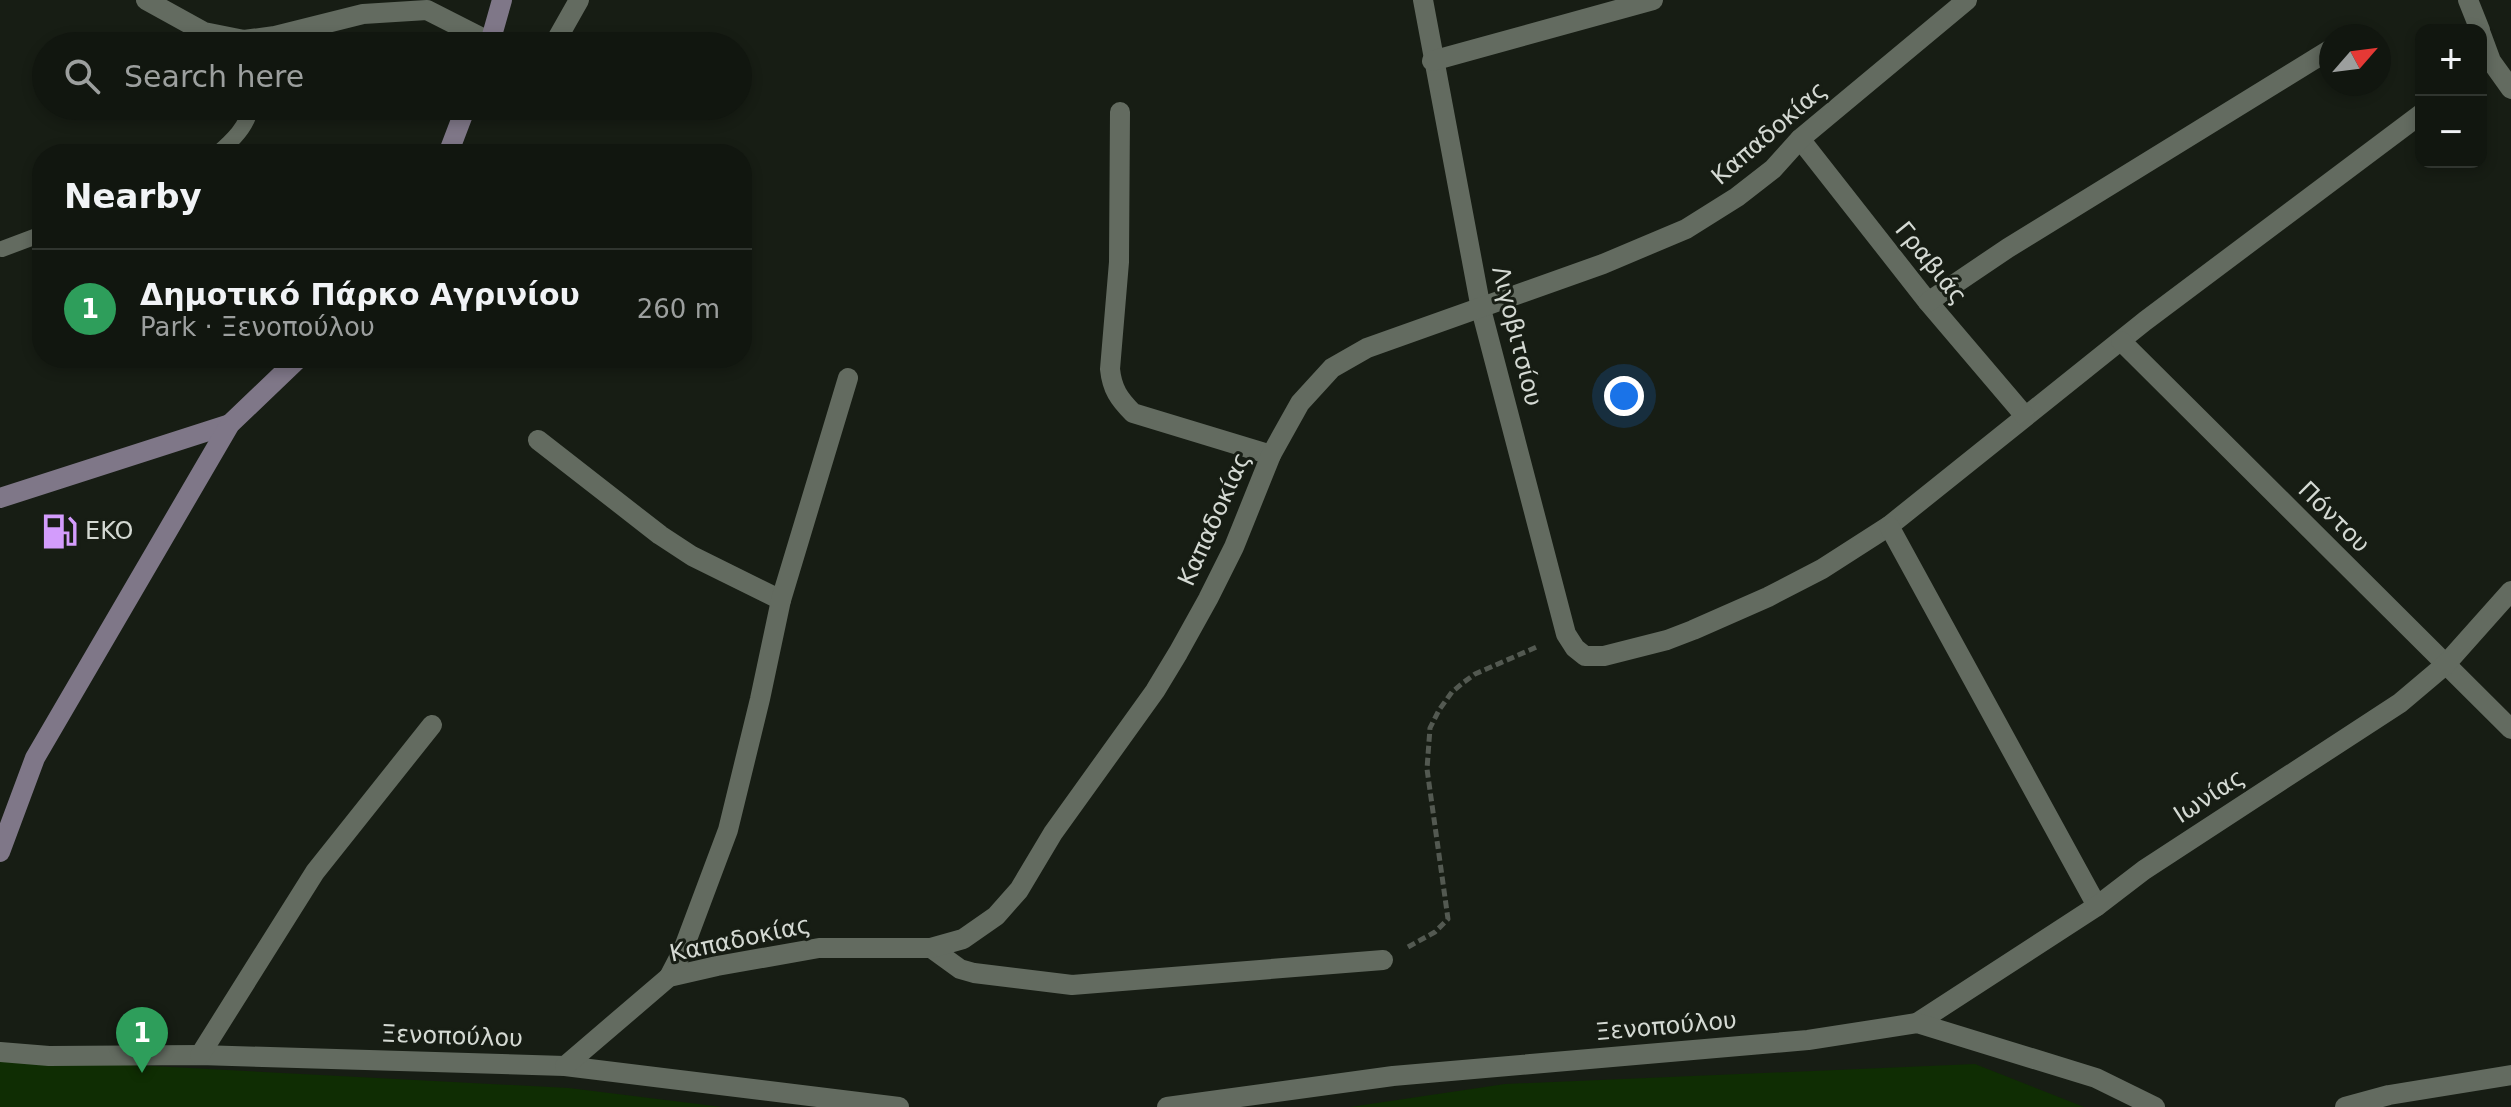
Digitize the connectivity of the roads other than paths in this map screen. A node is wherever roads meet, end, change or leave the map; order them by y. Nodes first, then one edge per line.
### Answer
1 (146, 0) edge
2 (502, 0) edge
3 (579, 0) edge
4 (1423, 0) edge
5 (1653, 0) edge
6 (1967, 0) edge
7 (2468, 0) edge
8 (2477, 24) edge
9 (204, 32) edge
10 (291, 32) edge
11 (468, 32) edge
12 (493, 32) edge
13 (561, 32) edge
14 (2319, 56) edge
15 (1432, 61) junction
16 (2487, 66) edge
17 (2511, 89) edge
18 (1120, 112) dead end
19 (2415, 119) edge
20 (246, 120) edge
21 (461, 120) edge
22 (1800, 139) junction
23 (228, 144) edge
24 (452, 144) edge
25 (32, 238) edge
26 (2, 249) dead end
27 (1928, 302) junction
28 (1481, 309) junction
29 (2121, 341) junction
30 (289, 368) edge
31 (848, 378) dead end
32 (2025, 416) junction
33 (230, 424) junction
34 (538, 440) dead end
35 (1271, 455) junction
36 (0, 498) edge
37 (1889, 526) junction
38 (2511, 591) edge
39 (781, 600) junction
40 (2445, 665) junction
41 (432, 725) dead end
42 (2511, 729) edge
43 (0, 852) edge
44 (2097, 906) junction
45 (931, 948) junction
46 (1383, 960) road end
47 (669, 977) junction
48 (1917, 1023) junction
49 (0, 1052) edge
50 (200, 1055) junction
51 (565, 1066) junction
52 (2511, 1075) edge
53 (899, 1107) edge
54 (1167, 1107) edge
55 (2155, 1107) edge
56 (2345, 1107) edge

1 - 9 street
2 - 12 main road
3 - 13 street
4 - 15 street, Λιγοβιτσίου
5 - 15 street
6 - 22 street, Καπαδοκίας
7 - 8 street
10 - 11 street
14 - 27 street
15 - 28 street, Λιγοβιτσίου
16 - 17 street
18 - 35 street
19 - 29 street
20 - 23 lane
21 - 24 main road
22 - 27 street, Γραβιάς
22 - 28 street, Καπαδοκίας
25 - 26 lane
27 - 32 street, Γραβιάς
28 - 35 street, Καπαδοκίας
28 - 37 street, Λιγοβιτσίου
29 - 32 street
29 - 40 street, Πόντου
30 - 33 main road
31 - 39 street
32 - 37 street
33 - 36 main road
33 - 43 main road
34 - 39 street
35 - 45 street, Καπαδοκίας
37 - 44 street
38 - 40 street, Ιωνίας
39 - 47 street
40 - 42 street, Πόντου
40 - 44 street, Ιωνίας
41 - 50 street
44 - 48 street, Ιωνίας
45 - 46 street
45 - 47 street, Καπαδοκίας
47 - 51 street, Καπαδοκίας
48 - 54 street, Ξενοπούλου
48 - 55 street, Ξενοπούλου
49 - 50 street, Ξενοπούλου
50 - 51 street, Ξενοπούλου
51 - 53 street, Ξενοπούλου
52 - 56 street

